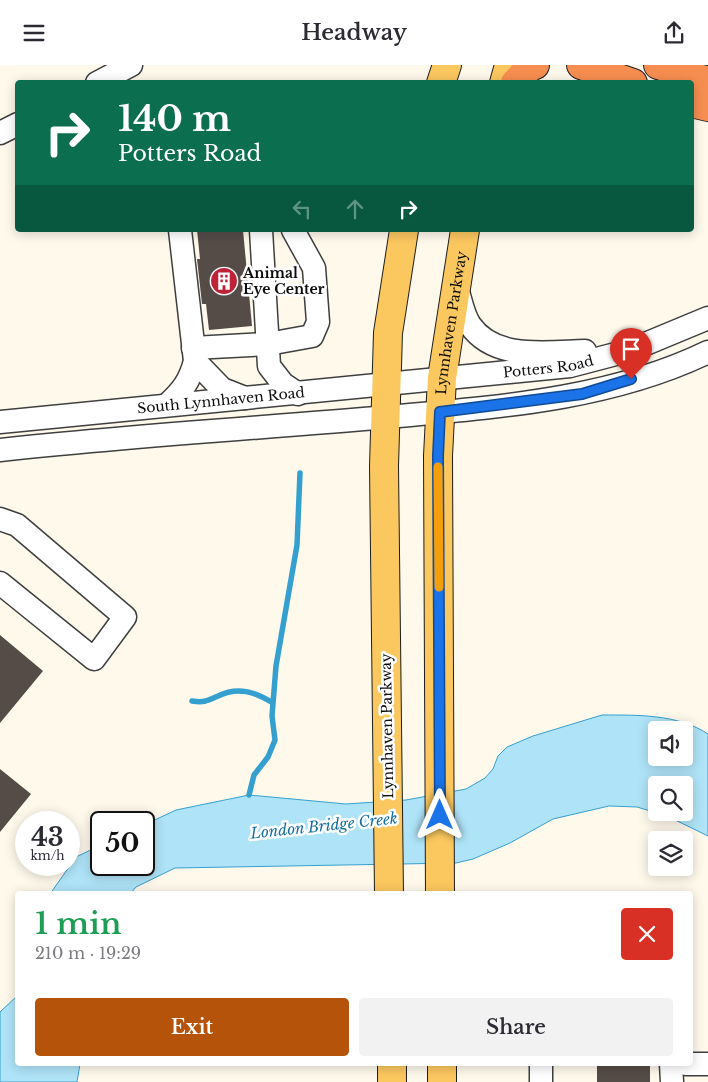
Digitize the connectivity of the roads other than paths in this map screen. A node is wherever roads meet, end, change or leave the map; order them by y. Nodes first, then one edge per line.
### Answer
1 (130, 65) edge
2 (447, 65) edge
3 (510, 65) edge
4 (535, 65) edge
5 (581, 65) edge
6 (658, 65) edge
7 (102, 80) edge
8 (442, 80) edge
9 (505, 80) edge
10 (518, 80) edge
11 (624, 80) edge
12 (708, 81) edge
13 (694, 104) edge
14 (708, 107) edge
15 (15, 126) edge
16 (0, 133) edge
17 (180, 232) edge
18 (261, 232) edge
19 (294, 232) edge
20 (404, 232) edge
21 (465, 232) edge
22 (456, 285) junction
23 (708, 318) edge
24 (268, 344) junction
25 (630, 350) junction
26 (708, 352) edge
27 (194, 355) junction
28 (442, 377) junction
29 (386, 383) junction
30 (298, 394) junction
31 (246, 399) junction
32 (168, 404) junction
33 (440, 412) junction
34 (385, 417) junction
35 (0, 422) edge
36 (0, 451) edge
37 (0, 519) edge
38 (0, 583) edge
39 (390, 891) edge
40 (440, 891) edge
41 (693, 1064) edge
42 (708, 1064) edge
43 (392, 1066) edge
44 (442, 1066) edge
45 (541, 1066) edge
46 (671, 1066) edge
47 (392, 1082) edge
48 (442, 1082) edge
49 (541, 1082) edge
50 (672, 1082) edge

1 - 7 street
2 - 8 main road
3 - 9 main road
4 - 10 highway
5 - 11 highway
6 - 12 highway
13 - 14 highway
15 - 16 street
17 - 27 street
18 - 24 street
19 - 24 street
20 - 29 main road, Lynnhaven Parkway
21 - 22 main road, Lynnhaven Parkway
22 - 25 street
22 - 28 main road, Lynnhaven Parkway
23 - 25 street, Potters Road
24 - 27 street
24 - 30 street
25 - 28 street, Potters Road
26 - 33 street
27 - 31 street
27 - 32 street
28 - 29 street, South Lynnhaven Road
28 - 33 main road, Lynnhaven Parkway
29 - 30 street, South Lynnhaven Road
29 - 34 main road, Lynnhaven Parkway
30 - 31 street, South Lynnhaven Road
31 - 32 street, South Lynnhaven Road
32 - 35 street, South Lynnhaven Road
33 - 34 street
33 - 40 main road, Lynnhaven Parkway
34 - 36 street
34 - 39 main road, Lynnhaven Parkway
37 - 38 street
41 - 42 street
43 - 47 main road
44 - 48 main road
45 - 49 street
46 - 50 street

